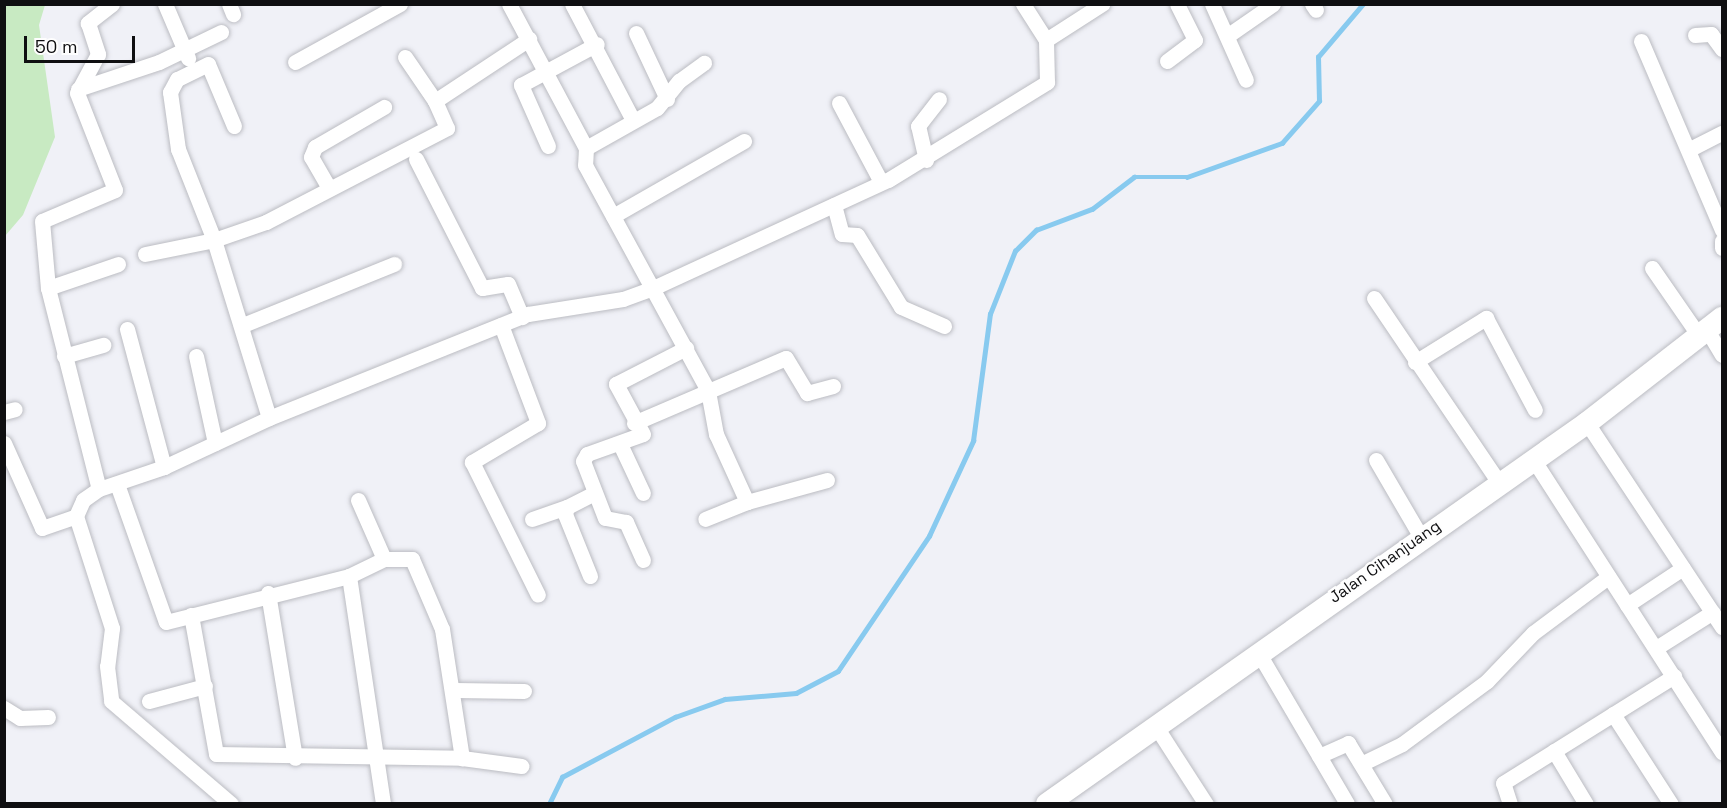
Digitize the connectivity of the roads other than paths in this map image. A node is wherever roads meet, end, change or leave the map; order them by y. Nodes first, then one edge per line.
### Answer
1 (112, 4) edge
2 (165, 4) edge
3 (400, 4) edge
4 (508, 4) edge
5 (572, 4) edge
6 (1023, 4) edge
7 (1177, 4) edge
8 (1212, 4) edge
9 (1273, 4) edge
10 (1101, 5) edge
11 (91, 10) edge
12 (221, 32) dead end
13 (636, 33) dead end
14 (1695, 35) dead end
15 (1227, 36) junction
16 (529, 39) junction
17 (1046, 40) junction
18 (1641, 41) dead end
19 (597, 44) junction
20 (184, 48) junction
21 (1722, 49) edge
22 (405, 57) dead end
23 (1167, 61) dead end
24 (295, 62) dead end
25 (704, 63) dead end
26 (194, 68) junction
27 (545, 73) junction
28 (1246, 80) dead end
29 (78, 88) junction
30 (667, 99) junction
31 (939, 99) dead end
32 (435, 100) junction
33 (839, 104) dead end
34 (384, 107) dead end
35 (633, 120) junction
36 (234, 126) dead end
37 (1722, 133) edge
38 (744, 141) dead end
39 (548, 146) dead end
40 (586, 148) junction
41 (1690, 149) junction
42 (416, 159) dead end
43 (926, 160) junction
44 (881, 182) junction
45 (329, 188) junction
46 (834, 205) junction
47 (613, 216) junction
48 (1722, 230) edge
49 (214, 240) junction
50 (1722, 241) edge
51 (1722, 248) edge
52 (145, 254) dead end
53 (118, 264) dead end
54 (394, 264) dead end
55 (1652, 268) dead end
56 (48, 288) junction
57 (653, 288) junction
58 (1374, 298) dead end
59 (522, 317) junction
60 (243, 325) junction
61 (501, 326) junction
62 (944, 326) dead end
63 (1709, 328) edge
64 (127, 329) dead end
65 (103, 345) dead end
66 (686, 348) junction
67 (1722, 355) edge
68 (64, 356) junction
69 (196, 356) dead end
70 (1415, 362) junction
71 (833, 386) dead end
72 (708, 391) junction
73 (1535, 410) dead end
74 (269, 418) junction
75 (634, 423) junction
76 (1587, 423) junction
77 (4, 443) edge
78 (215, 443) junction
79 (620, 444) junction
80 (1533, 459) junction
81 (1376, 460) dead end
82 (164, 467) junction
83 (827, 480) dead end
84 (1498, 481) junction
85 (117, 484) junction
86 (99, 489) junction
87 (594, 493) junction
88 (643, 493) dead end
89 (358, 500) dead end
90 (747, 502) junction
91 (567, 507) junction
92 (76, 516) junction
93 (532, 519) dead end
94 (705, 519) dead end
95 (1421, 537) junction
96 (384, 559) junction
97 (643, 560) dead end
98 (1683, 568) junction
99 (349, 576) junction
100 (590, 576) dead end
101 (1608, 577) junction
102 (268, 593) junction
103 (538, 595) dead end
104 (1627, 605) junction
105 (1713, 612) junction
106 (191, 615) junction
107 (1722, 627) edge
108 (1656, 648) junction
109 (1258, 652) junction
110 (1674, 676) junction
111 (205, 686) junction
112 (455, 690) junction
113 (524, 692) dead end
114 (149, 701) dead end
115 (4, 708) edge
116 (1613, 714) junction
117 (48, 717) dead end
118 (1155, 725) junction
119 (1554, 751) junction
120 (1722, 752) edge
121 (1319, 756) junction
122 (373, 757) junction
123 (295, 758) junction
124 (462, 758) junction
125 (1363, 763) junction
126 (521, 766) dead end
127 (231, 804) edge
128 (383, 804) edge
129 (1047, 804) edge
130 (1206, 804) edge
131 (1347, 804) edge
132 (1385, 804) edge
133 (1510, 804) edge
134 (1586, 804) edge
135 (1671, 804) edge

1 - 11 street
2 - 20 street
3 - 24 street
4 - 16 street
5 - 19 street
6 - 17 street
7 - 23 street
8 - 15 street
9 - 15 street
10 - 17 street
11 - 29 street
12 - 20 street
13 - 30 street
14 - 21 street
15 - 28 street
16 - 27 street
16 - 32 street
17 - 43 street
18 - 41 street
19 - 27 street
19 - 35 street
20 - 26 street
20 - 29 street
22 - 32 street
25 - 30 street
26 - 36 street
26 - 49 street
27 - 39 street
27 - 40 street
29 - 56 street
30 - 35 street
31 - 43 street
32 - 45 street
33 - 44 street
34 - 45 street
35 - 40 street
37 - 41 street
38 - 47 street
40 - 47 street
41 - 48 street
42 - 59 street
43 - 44 street
44 - 46 street
45 - 49 street
46 - 57 street
46 - 62 street
47 - 57 street
49 - 52 street
49 - 60 street
50 - 51 street
53 - 56 street
54 - 60 street
55 - 63 street
56 - 68 street
57 - 59 street
57 - 66 street
58 - 70 street
59 - 61 street
60 - 74 street
61 - 74 street
61 - 103 street
63 - 67 street
63 - 76 main road, Jalan Cihanjuang
64 - 82 street
65 - 68 street
66 - 72 street
66 - 75 street
68 - 86 street
69 - 78 street
70 - 73 street
70 - 84 street
71 - 72 street
72 - 75 street
72 - 90 street
74 - 78 street
75 - 79 street
76 - 80 main road, Jalan Cihanjuang
76 - 98 street
77 - 92 street
78 - 82 street
79 - 87 street
79 - 88 street
80 - 84 main road, Jalan Cihanjuang
80 - 101 street
81 - 95 street
82 - 85 street
83 - 90 street
84 - 95 main road, Jalan Cihanjuang
85 - 86 street
85 - 106 street
86 - 92 street
87 - 91 street
87 - 97 street
89 - 96 street
90 - 94 street
91 - 93 street
91 - 100 street
92 - 127 street
95 - 109 main road, Jalan Cihanjuang
96 - 99 street
96 - 112 street
98 - 104 street
98 - 105 street
99 - 102 street
99 - 122 street
101 - 104 street
101 - 125 street
102 - 106 street
102 - 123 street
104 - 108 street
105 - 107 street
105 - 108 street
106 - 111 street
108 - 110 street
109 - 118 main road, Jalan Cihanjuang
109 - 121 street
110 - 116 street
110 - 120 street
111 - 114 street
111 - 123 street
112 - 113 street
112 - 124 street
115 - 117 street
116 - 119 street
116 - 135 street
118 - 129 main road, Jalan Cihanjuang
118 - 130 street
119 - 133 street
119 - 134 street
121 - 125 street
121 - 131 street
122 - 123 street
122 - 124 street
122 - 128 street
124 - 126 street
125 - 132 street

